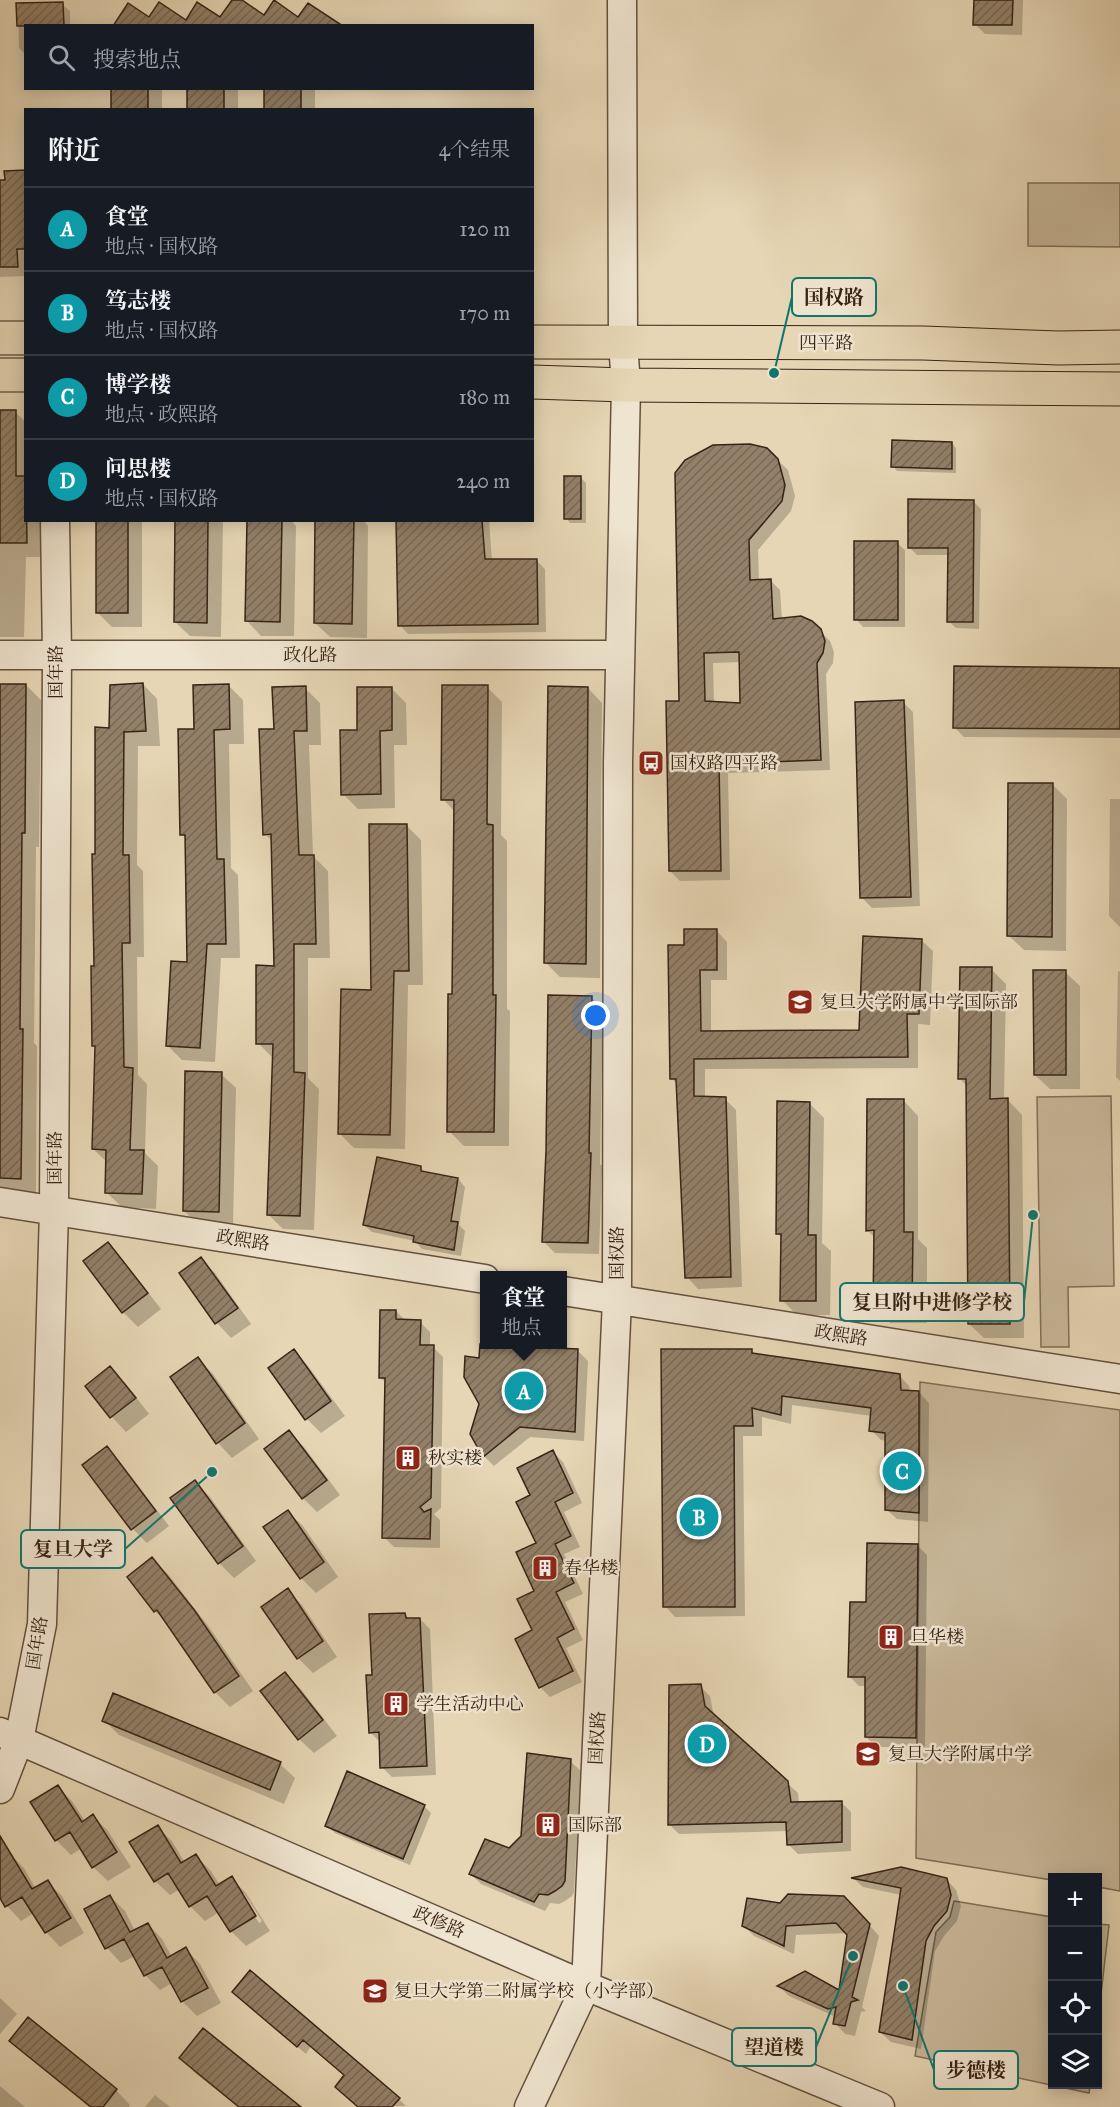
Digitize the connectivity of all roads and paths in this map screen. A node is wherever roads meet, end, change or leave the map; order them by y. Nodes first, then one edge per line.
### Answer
1 (622, 0) edge
2 (0, 338) edge
3 (24, 338) edge
4 (534, 342) edge
5 (623, 343) junction
6 (1120, 347) edge
7 (0, 375) edge
8 (24, 375) edge
9 (534, 382) edge
10 (626, 385) junction
11 (1120, 389) edge
12 (55, 522) edge
13 (0, 655) edge
14 (620, 655) junction
15 (57, 656) junction
16 (0, 1202) edge
17 (54, 1210) junction
18 (480, 1278) edge
19 (567, 1292) edge
20 (617, 1300) junction
21 (1120, 1378) edge
22 (9, 1736) edge
23 (0, 1789) edge
24 (586, 1986) junction
25 (529, 2107) edge
26 (880, 2107) edge

1 - 5 street
2 - 3 main road
4 - 5 main road, 四平路
5 - 6 main road, 四平路
5 - 10 street, 国权路
7 - 8 main road
9 - 10 main road
10 - 11 main road
10 - 14 street, 国权路
12 - 15 street, 国年路
13 - 15 street, 政化路
14 - 15 street, 政化路
14 - 20 street, 国权路
15 - 17 street, 国年路
16 - 17 street, 政熙路
17 - 18 street, 政熙路
17 - 22 street, 国年路
19 - 20 street, 政熙路
20 - 21 street, 政熙路
20 - 24 street, 国权路
22 - 23 street, 国年路
22 - 24 street, 政修路
24 - 25 street, 国权路
24 - 26 street, 政修路

